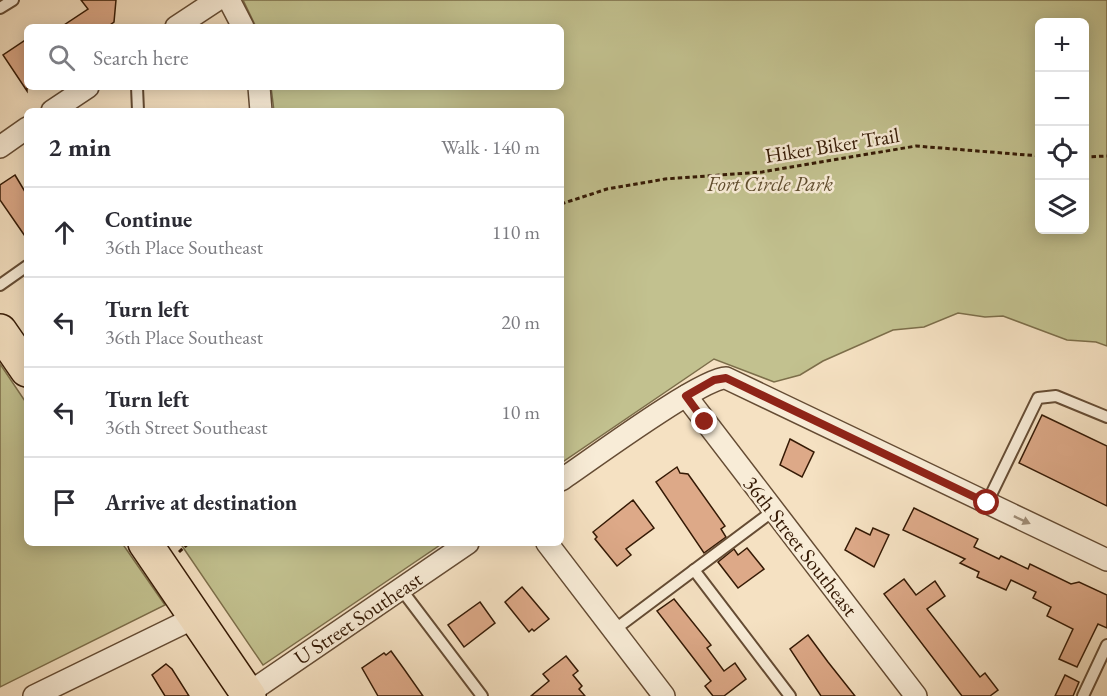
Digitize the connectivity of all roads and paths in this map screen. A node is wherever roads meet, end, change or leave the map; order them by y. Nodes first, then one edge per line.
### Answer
1 (13, 0) edge
2 (217, 0) edge
3 (230, 0) edge
4 (0, 8) edge
5 (181, 24) edge
6 (242, 24) edge
7 (84, 90) edge
8 (137, 90) edge
9 (259, 90) edge
10 (56, 108) edge
11 (138, 108) edge
12 (261, 108) edge
13 (24, 130) edge
14 (0, 147) edge
15 (1035, 156) edge
16 (1107, 156) edge
17 (1089, 157) edge
18 (564, 203) edge
19 (24, 268) edge
20 (0, 285) edge
21 (0, 331) edge
22 (24, 366) edge
23 (686, 396) junction
24 (1107, 417) edge
25 (564, 478) edge
26 (987, 503) junction
27 (773, 511) junction
28 (147, 546) edge
29 (464, 546) edge
30 (549, 546) edge
31 (1107, 560) edge
32 (694, 570) junction
33 (401, 589) junction
34 (196, 617) junction
35 (614, 630) junction
36 (1107, 645) edge
37 (248, 695) edge
38 (34, 696) edge
39 (482, 696) edge
40 (664, 696) edge
41 (790, 696) edge
42 (916, 696) edge
43 (1083, 696) edge

1 - 4 lane
2 - 5 street
3 - 6 street
7 - 10 street
8 - 11 lane
9 - 12 street
13 - 14 street
15 - 18 path, Hiker Biker Trail
16 - 17 path
19 - 20 lane
21 - 22 highway
23 - 25 street
23 - 26 street
23 - 27 street, 36th Street Southeast
24 - 26 lane
26 -> 31 street
27 - 32 lane
27 - 42 street, 36th Street Southeast
28 - 34 highway
29 - 33 street, U Street Southeast
30 - 35 street
32 - 35 lane
32 - 41 lane
33 - 37 street, U Street Southeast
33 - 39 lane
34 - 37 highway
34 - 38 street
35 - 40 street
36 - 43 lane

